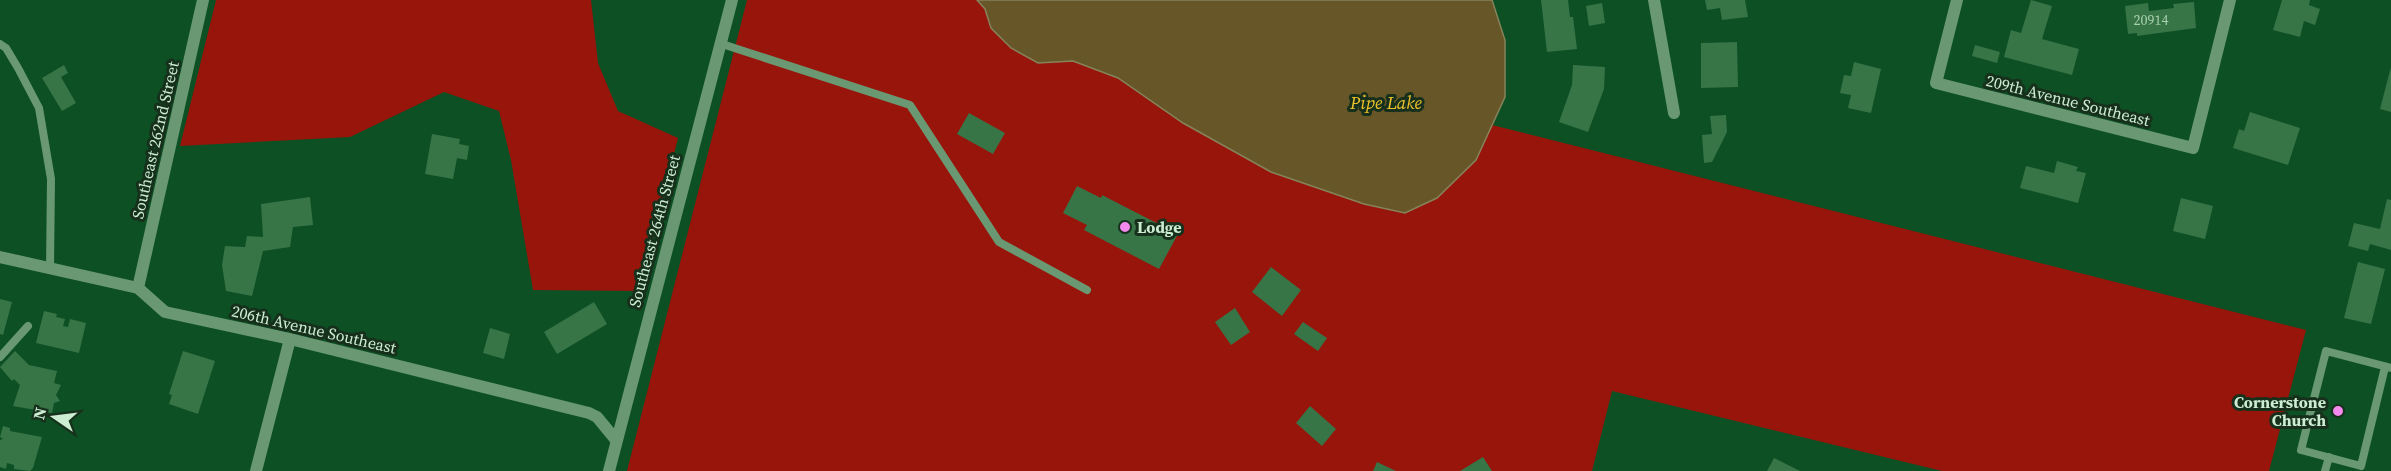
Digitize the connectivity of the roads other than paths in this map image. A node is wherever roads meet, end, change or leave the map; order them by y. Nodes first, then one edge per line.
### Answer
1 (203, 0) edge
2 (732, 0) edge
3 (1654, 0) edge
4 (1957, 0) edge
5 (2230, 0) edge
6 (0, 44) edge
7 (722, 44) junction
8 (1674, 112) dead end
9 (0, 257) edge
10 (50, 269) junction
11 (138, 288) junction
12 (1087, 291) dead end
13 (28, 327) dead end
14 (290, 339) junction
15 (0, 357) edge
16 (2388, 368) edge
17 (616, 440) junction
18 (2329, 457) junction
19 (256, 471) edge
20 (609, 471) edge
21 (2325, 471) edge

1 - 11 street, Southeast 262nd Street
2 - 7 street, Southeast 264th Street
3 - 8 street
4 - 5 street, 209th Avenue Southeast
6 - 10 lane
7 - 12 lane
7 - 17 street, Southeast 264th Street
9 - 10 street, 206th Avenue Southeast
10 - 11 street, 206th Avenue Southeast
11 - 14 street, 206th Avenue Southeast
13 - 15 lane
14 - 17 street, 206th Avenue Southeast
14 - 19 street
16 - 18 lane
16 - 18 lane
17 - 20 street, Southeast 264th Street
18 - 21 lane

